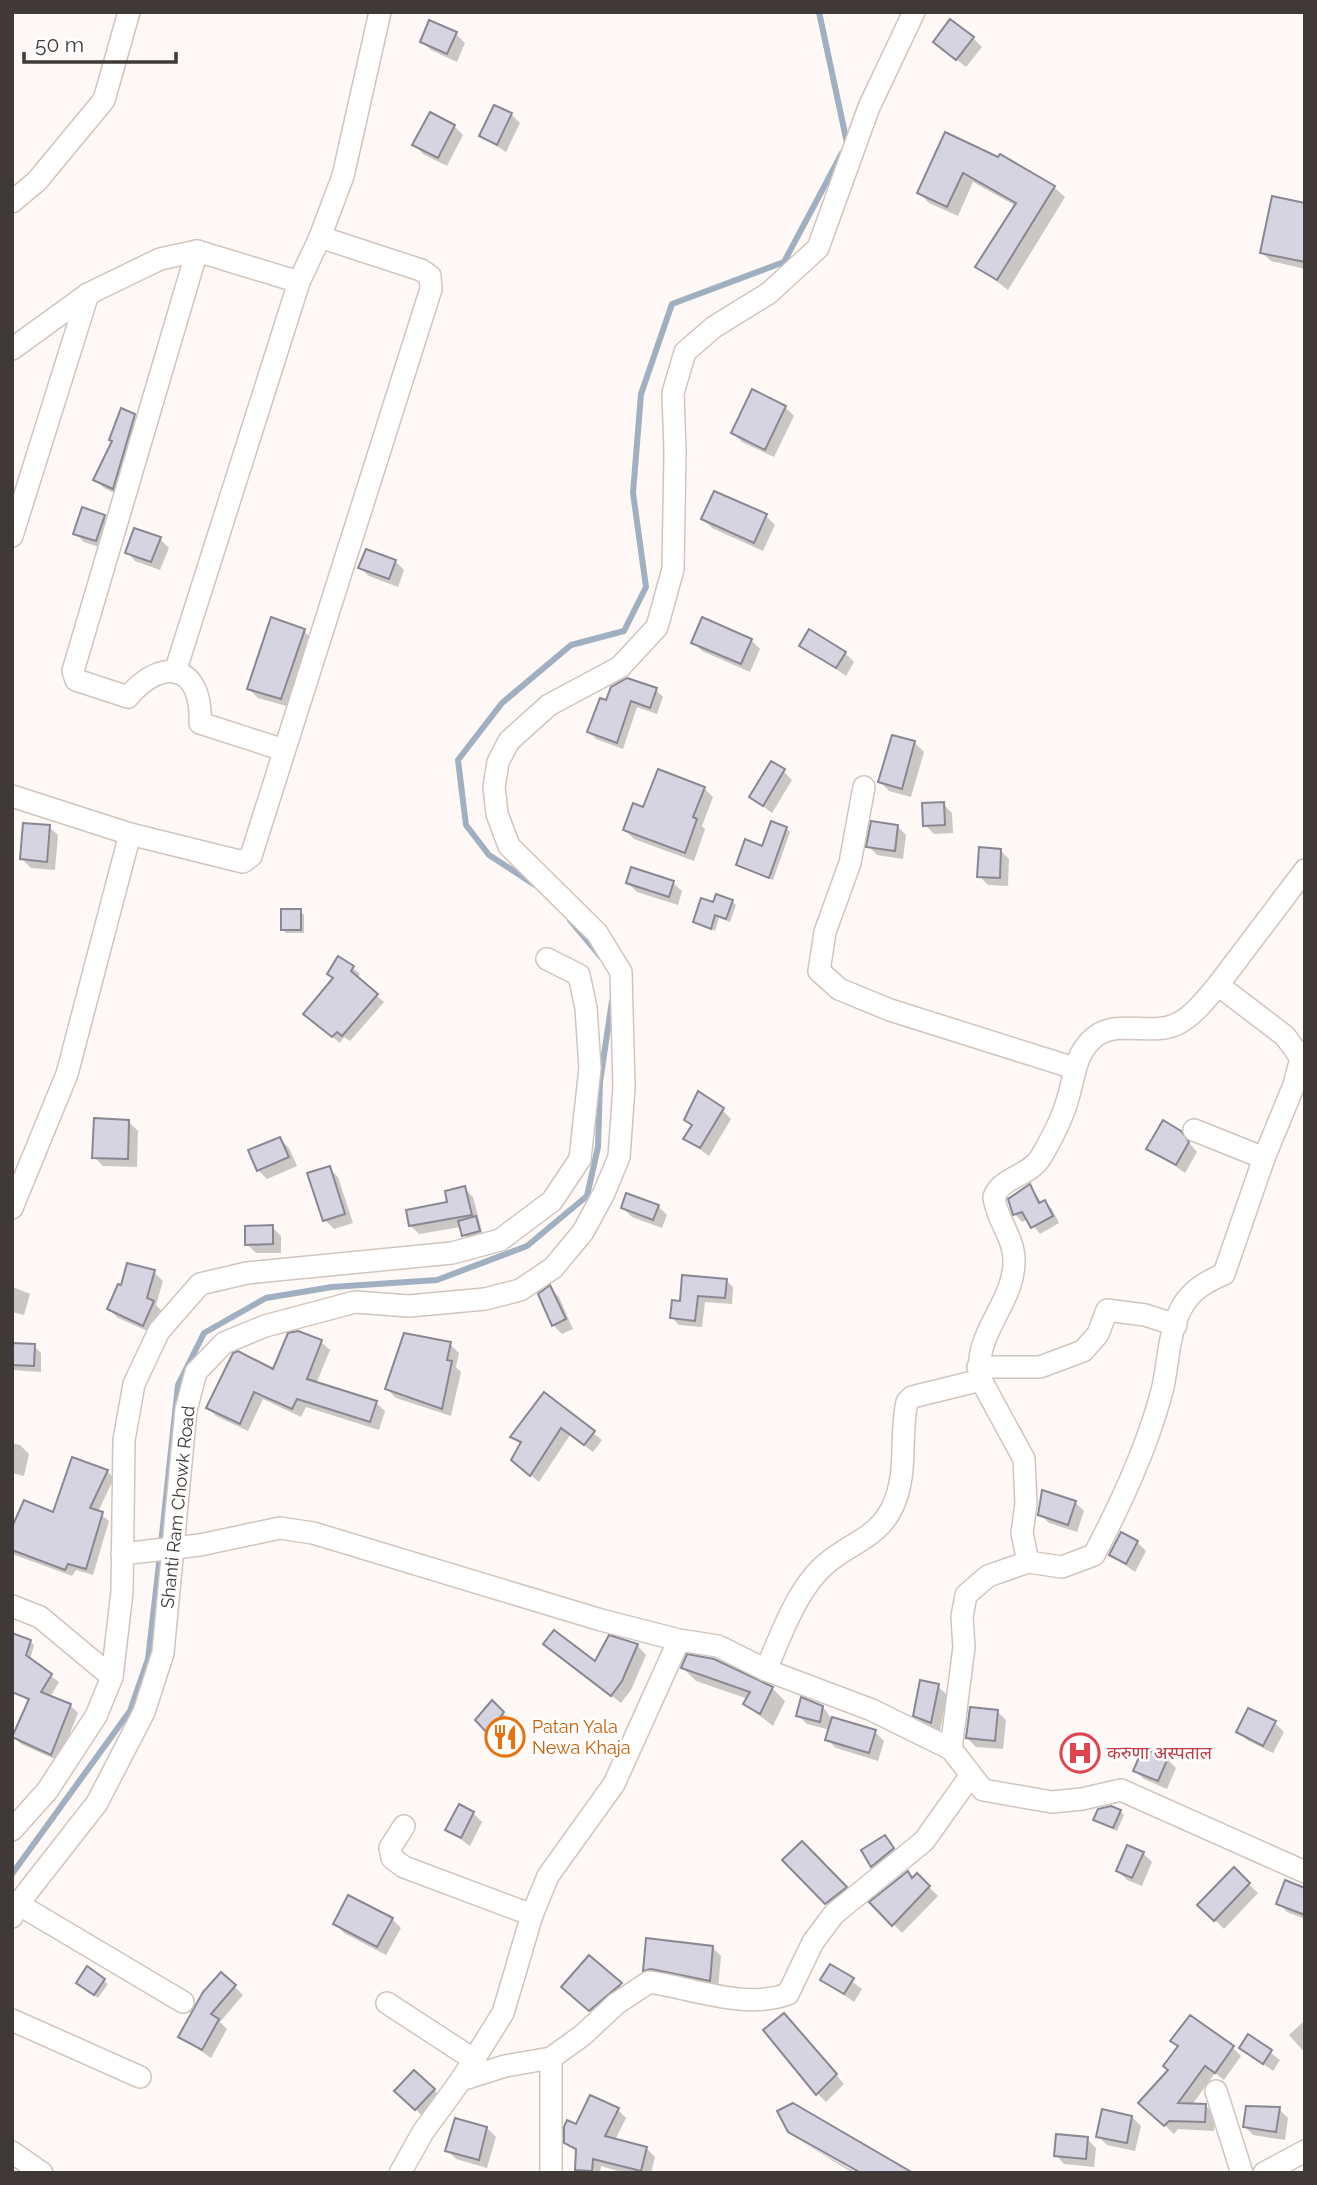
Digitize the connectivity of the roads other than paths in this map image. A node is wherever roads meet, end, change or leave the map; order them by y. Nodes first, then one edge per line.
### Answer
1 (129, 12) edge
2 (380, 12) edge
3 (914, 12) edge
4 (12, 202) edge
5 (320, 237) junction
6 (197, 251) junction
7 (299, 282) junction
8 (88, 294) junction
9 (12, 349) edge
10 (12, 536) edge
11 (175, 672) junction
12 (284, 750) junction
13 (864, 787) dead end
14 (12, 796) edge
15 (130, 834) junction
16 (1305, 870) edge
17 (547, 959) dead end
18 (1218, 985) junction
19 (1074, 1068) junction
20 (1194, 1130) dead end
21 (1264, 1158) junction
22 (12, 1208) edge
23 (1176, 1325) junction
24 (980, 1373) junction
25 (170, 1549) junction
26 (130, 1553) junction
27 (1028, 1562) junction
28 (12, 1606) edge
29 (679, 1640) junction
30 (766, 1670) junction
31 (112, 1677) junction
32 (951, 1749) junction
33 (971, 1774) junction
34 (404, 1826) dead end
35 (12, 1830) edge
36 (1305, 1872) edge
37 (15, 1911) edge
38 (532, 1915) junction
39 (183, 2002) dead end
40 (387, 2003) dead end
41 (12, 2020) edge
42 (551, 2058) junction
43 (476, 2061) junction
44 (140, 2077) dead end
45 (461, 2080) junction
46 (1216, 2091) dead end
47 (1305, 2151) edge
48 (12, 2152) edge
49 (42, 2173) edge
50 (400, 2173) edge
51 (551, 2173) edge
52 (1242, 2173) edge
53 (1264, 2173) edge

1 - 4 street
2 - 5 street
3 - 25 street, Shanti Ram Chowk Road
5 - 7 street
5 - 12 street
6 - 7 street
6 - 8 street
6 - 11 street
7 - 11 street
8 - 9 street
8 - 10 street
11 - 12 street
12 - 15 street
13 - 19 street
14 - 15 street
15 - 22 street
16 - 18 street
17 - 26 street
18 - 19 street
18 - 21 street
19 - 24 street
20 - 21 street
21 - 23 street
23 - 24 street
23 - 27 street
24 - 27 street
24 - 30 street
25 - 26 street
25 - 29 street
25 - 37 street, Shanti Ram Chowk Road
26 - 31 street
27 - 32 street
28 - 31 street
29 - 30 street
29 - 38 street
30 - 32 street
31 - 35 street
32 - 33 street
33 - 36 street
33 - 42 street
34 - 38 street
37 - 39 street
38 - 43 street
40 - 43 street
41 - 44 street
42 - 45 street
42 - 51 street
43 - 45 street
45 - 50 street
46 - 52 street
47 - 53 street
48 - 49 street

